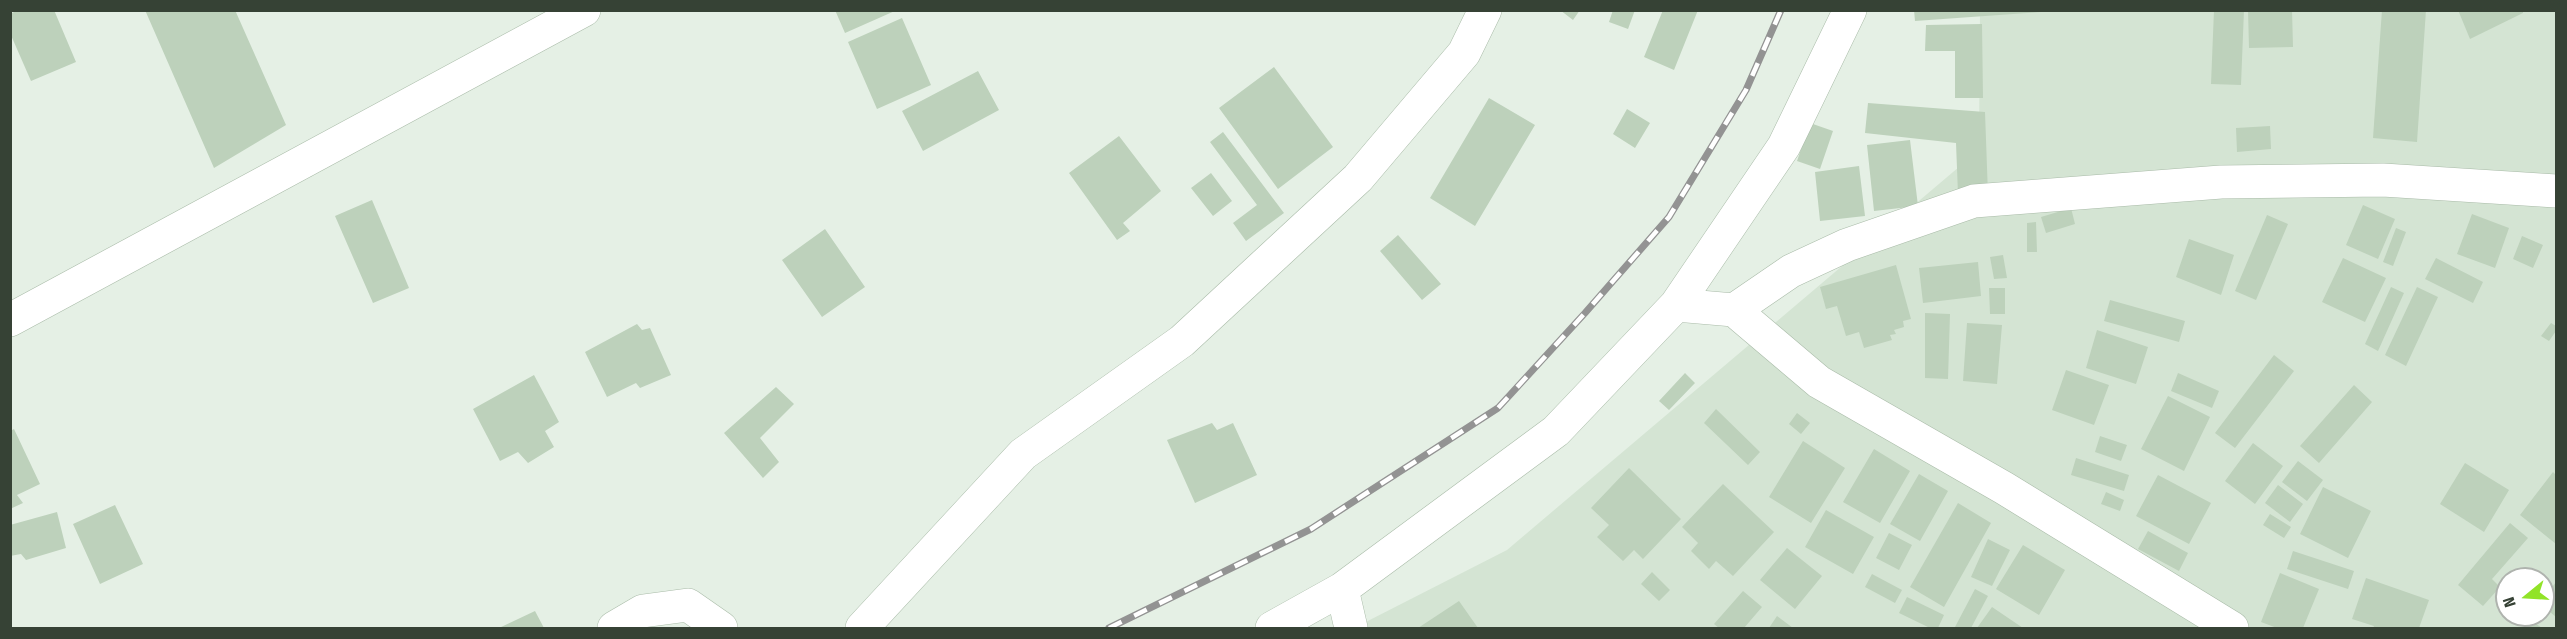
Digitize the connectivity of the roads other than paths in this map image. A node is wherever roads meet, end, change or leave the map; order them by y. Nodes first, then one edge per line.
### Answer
1 (584, 10) edge
2 (1485, 10) edge
3 (1850, 10) edge
4 (2556, 191) edge
5 (1676, 305) junction
6 (1734, 310) junction
7 (10, 320) edge
8 (1342, 589) junction
9 (614, 628) edge
10 (721, 628) edge
11 (862, 628) edge
12 (1272, 628) edge
13 (1351, 628) edge
14 (2232, 628) edge

1 - 7 street
2 - 11 street
3 - 5 street
4 - 6 street
5 - 6 street
5 - 8 street
6 - 14 street
8 - 12 street
8 - 13 street
9 - 10 street

